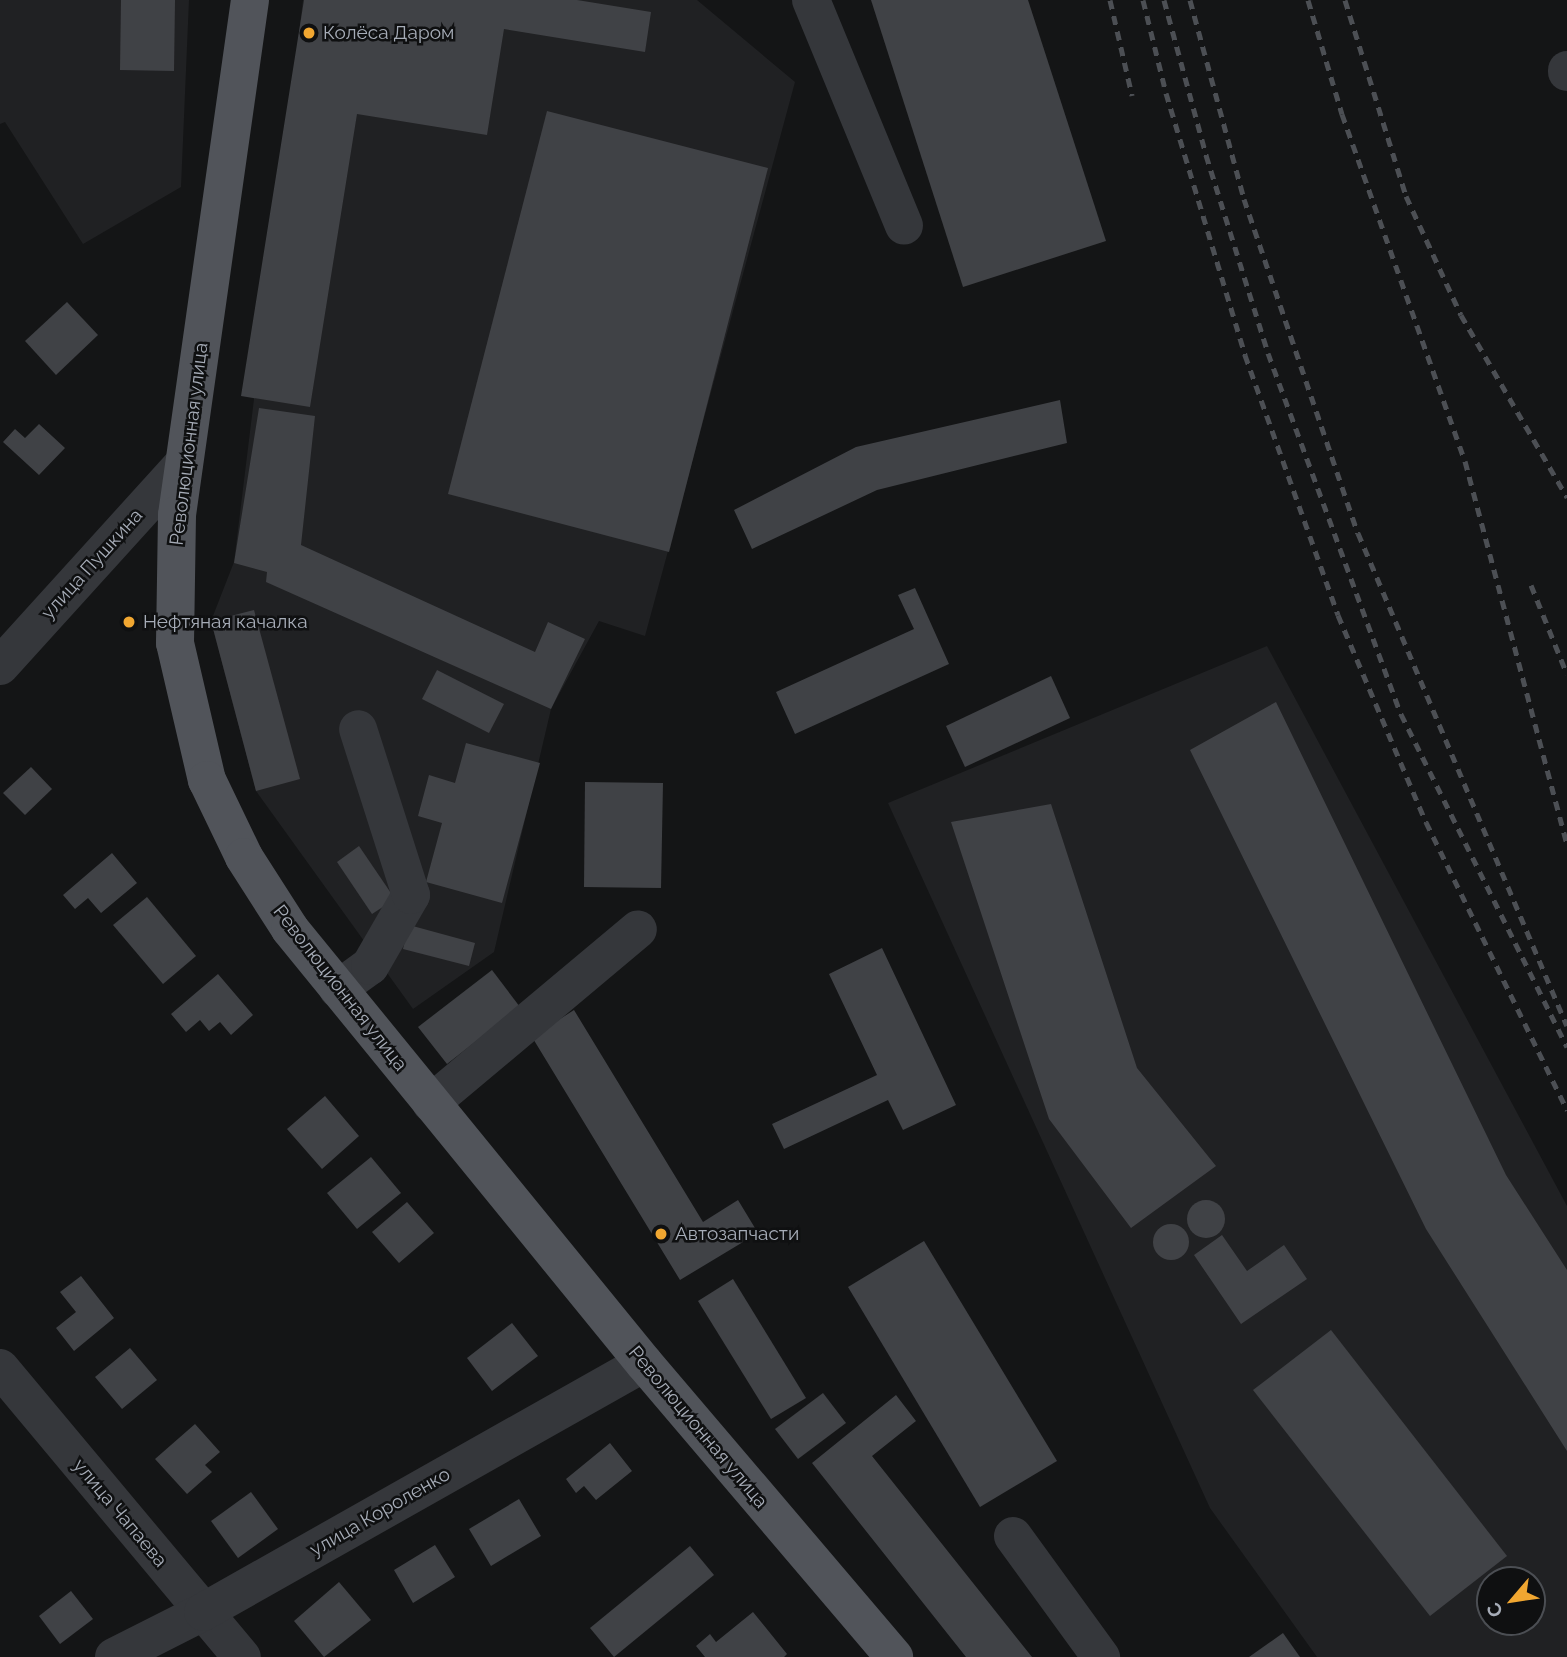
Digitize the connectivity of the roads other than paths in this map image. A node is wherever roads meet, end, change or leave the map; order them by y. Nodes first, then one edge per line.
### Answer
1 (250, 0) edge
2 (811, 0) edge
3 (904, 226) dead end
4 (184, 463) junction
5 (2, 660) edge
6 (358, 729) dead end
7 (638, 929) dead end
8 (338, 989) junction
9 (431, 1102) junction
10 (644, 1363) junction
11 (0, 1368) edge
12 (1013, 1536) dead end
13 (203, 1612) junction
14 (114, 1657) edge
15 (242, 1657) edge
16 (894, 1657) edge
17 (1101, 1657) edge

1 - 4 main road, Революционная улица
2 - 3 street
4 - 5 street, улица Пушкина
4 - 8 main road, Революционная улица
6 - 8 street
7 - 9 street
8 - 9 main road, Революционная улица
9 - 10 main road, Революционная улица
10 - 13 street, улица Короленко
10 - 16 main road, Революционная улица
11 - 13 street, улица Чапаева
12 - 17 street
13 - 14 street, улица Короленко
13 - 15 street, улица Чапаева

